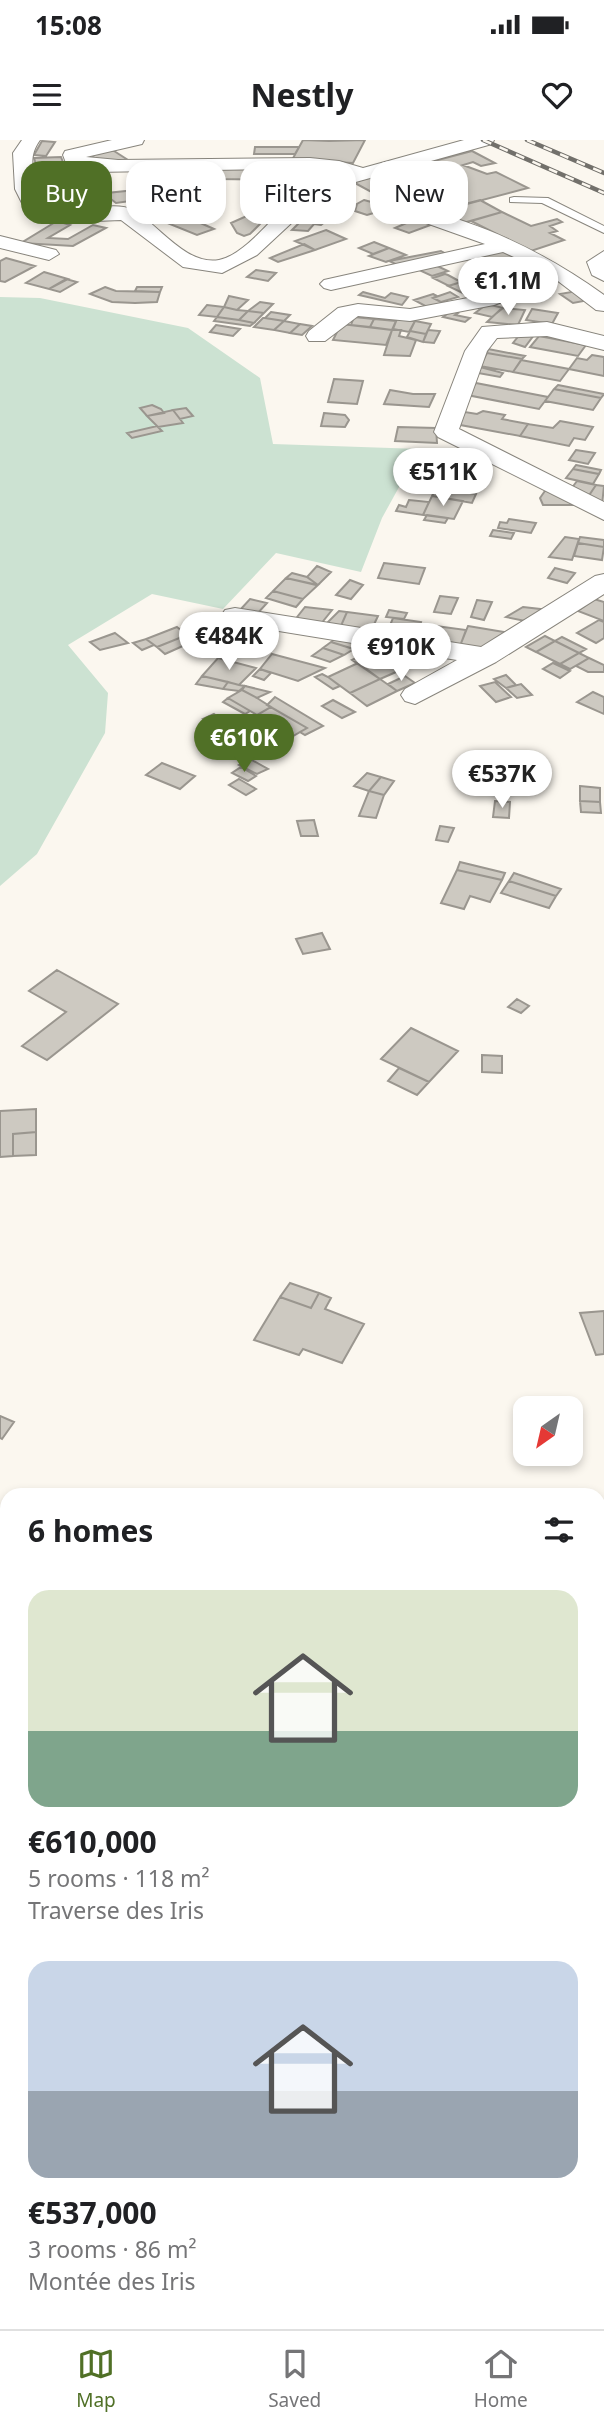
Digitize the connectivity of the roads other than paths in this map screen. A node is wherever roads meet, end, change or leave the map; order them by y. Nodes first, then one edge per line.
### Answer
1 (31, 140) edge
2 (135, 140) edge
3 (485, 140) edge
4 (372, 149) dead end
5 (23, 161) edge
6 (365, 180) junction
7 (21, 190) edge
8 (4, 195) dead end
9 (514, 200) dead end
10 (112, 214) edge
11 (447, 224) edge
12 (604, 230) edge
13 (0, 242) edge
14 (506, 245) junction
15 (49, 254) dead end
16 (604, 257) edge
17 (552, 267) junction
18 (604, 275) edge
19 (331, 284) dead end
20 (604, 305) edge
21 (317, 336) dead end
22 (604, 343) edge
23 (604, 512) edge
24 (604, 582) edge
25 (235, 616) dead end
26 (486, 656) junction
27 (415, 695) dead end

1 - 5 street
2 - 6 street
3 - 6 street
4 - 6 street
6 - 10 street
7 - 8 street
9 - 12 lane
11 - 14 street
13 - 15 street
14 - 17 street
14 - 19 street
16 - 18 street
17 - 20 street
17 - 21 street
22 - 23 street
24 - 26 street
25 - 26 street
26 - 27 street

